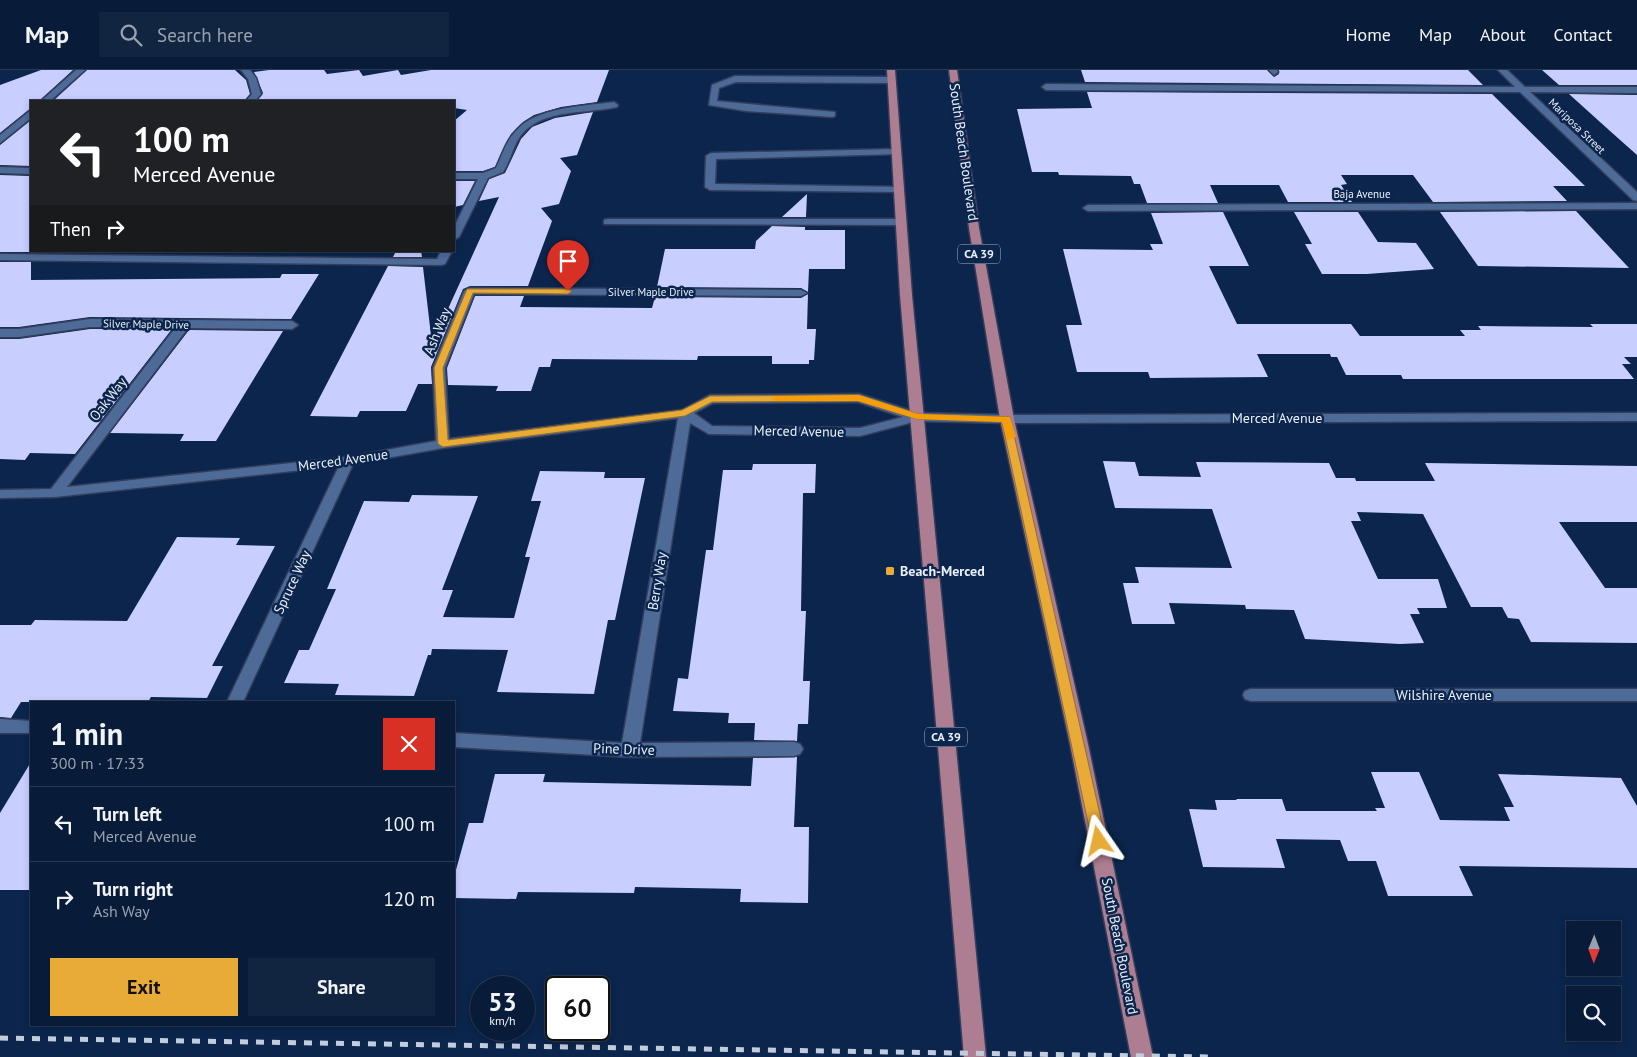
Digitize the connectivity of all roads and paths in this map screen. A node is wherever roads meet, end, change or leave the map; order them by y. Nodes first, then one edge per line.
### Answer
1 (81, 70) edge
2 (245, 70) edge
3 (953, 70) edge
4 (1502, 70) edge
5 (891, 75) edge
6 (1046, 87) dead end
7 (1523, 89) junction
8 (1637, 90) edge
9 (46, 100) edge
10 (251, 100) edge
11 (614, 105) dead end
12 (30, 114) edge
13 (832, 114) dead end
14 (0, 140) edge
15 (896, 152) junction
16 (0, 170) edge
17 (30, 171) edge
18 (455, 176) edge
19 (484, 176) junction
20 (899, 188) junction
21 (1637, 198) edge
22 (1637, 206) edge
23 (1088, 208) dead end
24 (608, 222) dead end
25 (901, 222) junction
26 (455, 235) edge
27 (446, 252) edge
28 (0, 257) edge
29 (470, 291) joint
30 (801, 293) dead end
31 (185, 324) junction
32 (292, 325) dead end
33 (0, 333) edge
34 (685, 413) junction
35 (917, 416) junction
36 (1637, 417) edge
37 (1007, 419) junction
38 (443, 444) junction
39 (348, 461) junction
40 (55, 493) junction
41 (0, 494) edge
42 (1251, 695) dead end
43 (1637, 695) edge
44 (235, 701) edge
45 (0, 726) edge
46 (30, 726) edge
47 (455, 740) edge
48 (794, 749) dead end
49 (630, 750) junction
50 (975, 1057) edge
51 (1142, 1057) edge

1 - 9 street
2 - 10 street
3 - 37 main road, South Beach Boulevard / CA 39
4 - 7 street, Mariposa Street
5 - 13 street
5 - 15 main road, CA 39
6 - 7 street
7 - 8 street
7 - 21 street, Mariposa Street
11 - 19 street
12 - 14 street
15 - 20 main road, CA 39
15 - 20 street
16 - 17 street
18 - 19 street
19 - 26 street
20 - 25 main road, CA 39
22 - 23 street, Baja Avenue
24 - 25 street
25 - 35 main road, CA 39
27 - 28 street
29 - 30 street, Silver Maple Drive
29 - 38 street, Ash Way
31 - 32 street, Silver Maple Drive
31 - 33 street, Silver Maple Drive
31 - 40 street, Oak Way
34 - 35 street, Merced Avenue
34 - 35 street, Merced Avenue
34 - 38 street, Merced Avenue
34 - 49 street, Berry Way
35 - 37 street, Merced Avenue
35 - 50 main road, CA 39
36 - 37 street, Merced Avenue
37 - 51 main road, South Beach Boulevard / CA 39
38 - 39 street, Merced Avenue
39 - 40 street, Merced Avenue
39 - 44 street, Spruce Way
40 - 41 street, Merced Avenue
42 - 43 street, Wilshire Avenue
45 - 46 street
47 - 49 street, Pine Drive
48 - 49 street, Pine Drive

